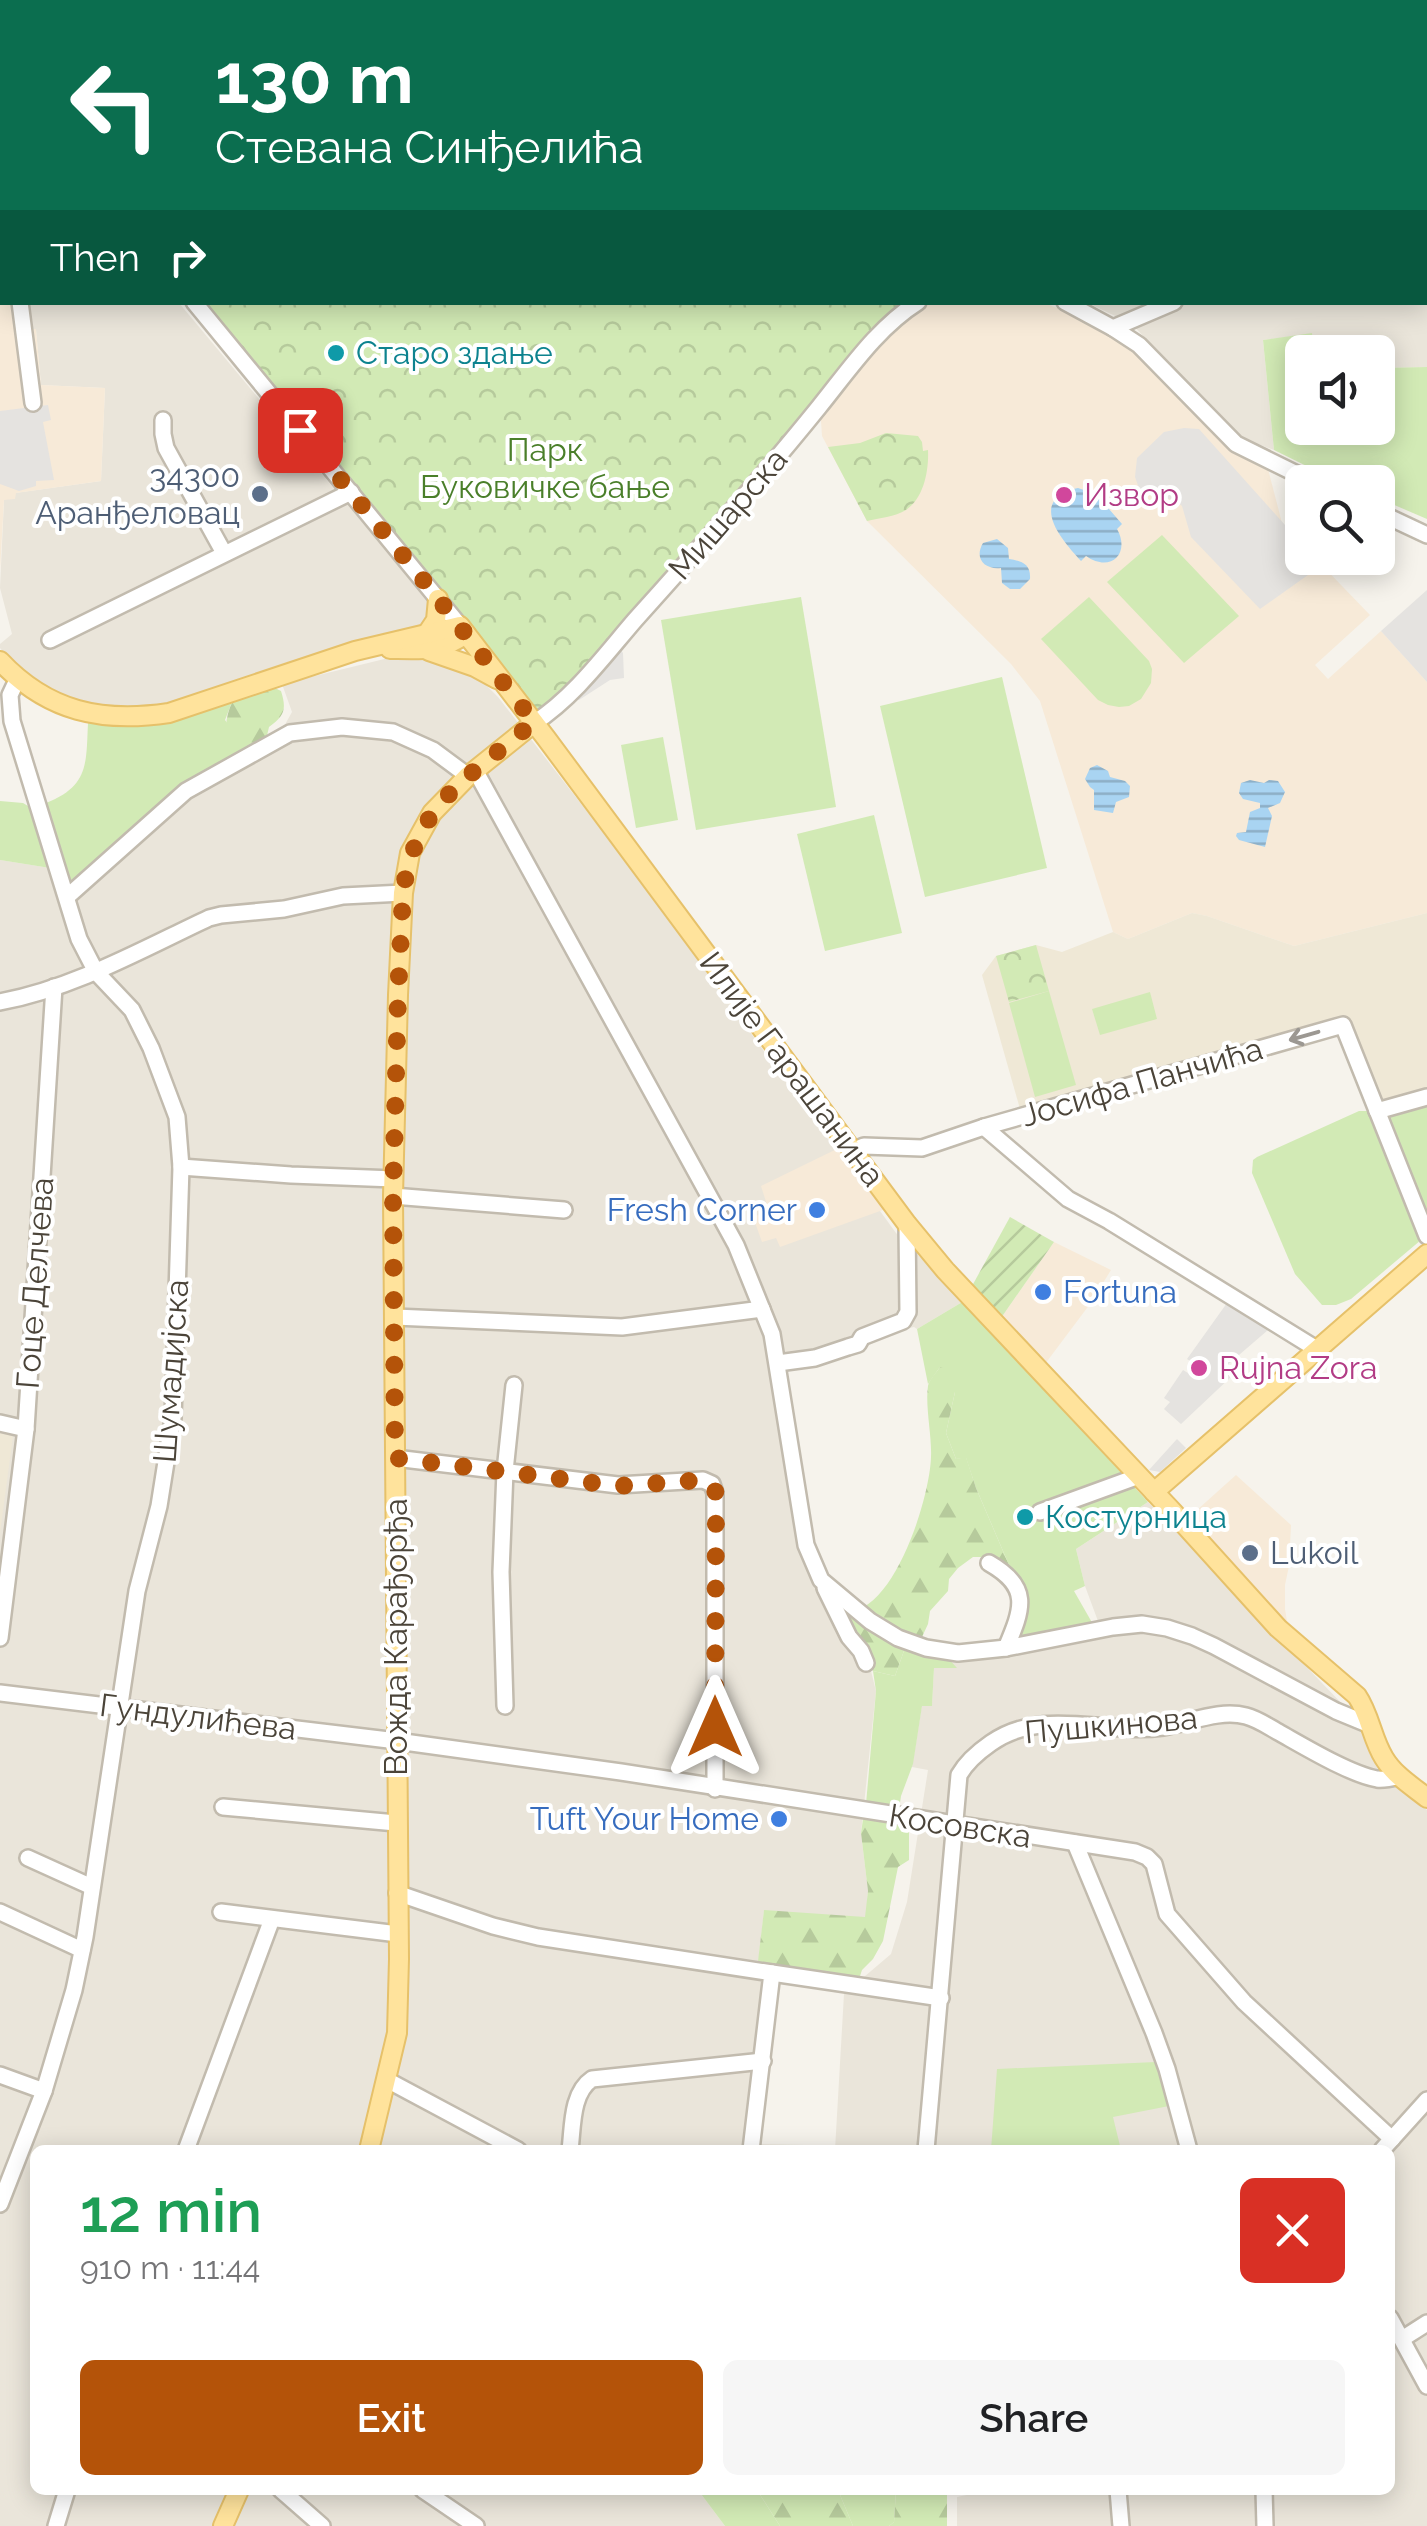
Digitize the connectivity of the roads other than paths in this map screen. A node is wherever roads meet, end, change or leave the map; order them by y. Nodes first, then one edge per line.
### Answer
1 (20, 305) edge
2 (196, 305) edge
3 (914, 305) edge
4 (1071, 305) edge
5 (1167, 305) edge
6 (1113, 328) junction
7 (33, 403) dead end
8 (163, 420) dead end
9 (1285, 468) edge
10 (351, 492) junction
11 (1395, 520) edge
12 (1427, 535) edge
13 (224, 553) junction
14 (438, 599) junction
15 (463, 630) junction
16 (50, 640) dead end
17 (427, 643) junction
18 (0, 660) edge
19 (18, 678) junction
20 (501, 681) junction
21 (534, 722) junction
22 (16, 737) junction
23 (0, 749) edge
24 (471, 773) junction
25 (403, 893) junction
26 (67, 897) junction
27 (96, 972) junction
28 (54, 988) junction
29 (0, 1002) edge
30 (1427, 1097) edge
31 (1377, 1111) junction
32 (984, 1127) junction
33 (852, 1151) junction
34 (181, 1166) junction
35 (394, 1188) junction
36 (564, 1210) dead end
37 (907, 1224) junction
38 (1427, 1236) edge
39 (1427, 1254) edge
40 (762, 1309) junction
41 (395, 1317) junction
42 (1318, 1350) junction
43 (778, 1363) junction
44 (514, 1385) dead end
45 (0, 1423) edge
46 (26, 1429) junction
47 (395, 1458) junction
48 (505, 1471) junction
49 (1139, 1476) junction
50 (1154, 1492) junction
51 (1040, 1512) dead end
52 (988, 1562) dead end
53 (820, 1580) junction
54 (0, 1638) edge
55 (1006, 1648) junction
56 (866, 1663) dead end
57 (0, 1693) edge
58 (506, 1706) dead end
59 (118, 1707) junction
60 (1370, 1725) junction
61 (396, 1741) junction
62 (1400, 1776) junction
63 (715, 1789) junction
64 (1427, 1798) edge
65 (223, 1808) dead end
66 (396, 1823) junction
67 (955, 1825) junction
68 (1075, 1844) junction
69 (28, 1858) dead end
70 (92, 1887) junction
71 (397, 1893) junction
72 (0, 1912) edge
73 (221, 1912) dead end
74 (272, 1919) junction
75 (398, 1934) junction
76 (82, 1950) junction
77 (772, 1973) junction
78 (941, 1998) junction
79 (762, 2061) junction
80 (0, 2075) edge
81 (387, 2080) junction
82 (44, 2091) junction
83 (1427, 2100) edge
84 (1387, 2144) edge
85 (188, 2145) edge
86 (369, 2145) edge
87 (509, 2145) edge
88 (571, 2145) edge
89 (753, 2145) edge
90 (926, 2145) edge
91 (1188, 2145) edge
92 (1, 2201) edge
93 (1427, 2323) edge
94 (1395, 2327) edge
95 (1402, 2340) junction
96 (1427, 2386) edge
97 (66, 2495) edge
98 (237, 2495) edge
99 (287, 2495) edge
100 (430, 2495) edge
101 (1118, 2495) edge
102 (1264, 2495) edge
103 (473, 2524) edge
104 (56, 2526) edge
105 (223, 2526) edge
106 (322, 2526) edge
107 (488, 2526) edge
108 (1121, 2526) edge
109 (1265, 2526) edge

1 - 7 street
2 - 10 street, Илије Гарашанина
3 - 21 street, Мишарска
4 - 6 street
5 - 6 street
6 - 9 street
8 - 13 street
10 - 13 street
10 - 14 street, Илије Гарашанина
11 - 12 street
13 - 16 street
14 - 15 street, Илије Гарашанина
14 - 17 main road
15 - 17 main road
15 - 20 main road, Илије Гарашанина
17 - 19 main road
17 - 20 main road
18 - 19 main road
19 - 22 street, Шумадијска
20 - 21 main road, Илије Гарашанина
21 - 24 main road, Вожда Карађорђа
21 - 33 main road, Илије Гарашанина
22 - 23 street
22 - 26 street, Шумадијска
24 - 25 main road, Вожда Карађорђа
24 - 26 street
24 - 40 street
25 - 27 street
25 - 35 main road, Вожда Карађорђа
26 - 27 street, Шумадијска
27 - 28 street
27 - 34 street, Шумадијска
28 - 29 street
28 - 46 street, Гоце Делчева
30 - 31 street
31 -> 32 street, Јосифа Панчића
31 - 38 street
32 - 33 street, Јосифа Панчића
32 - 42 street
33 - 37 main road, Илије Гарашанина
34 - 35 street
34 - 59 street, Шумадијска
35 - 36 street
35 - 41 main road, Вожда Карађорђа
37 - 43 street
37 - 49 main road, Илије Гарашанина
39 - 42 main road
40 - 41 street
40 - 43 street
41 - 47 main road, Вожда Карађорђа
42 - 50 main road
43 - 53 street
44 - 48 street
45 - 46 street
46 - 54 street, Гоце Делчева
47 - 48 street
47 - 61 main road, Вожда Карађорђа
48 - 58 street
48 - 63 street
49 - 50 main road, Илије Гарашанина
49 - 51 street
50 - 60 main road, Илије Гарашанина
52 - 55 street
53 - 55 street
53 - 56 street
55 - 60 street
57 - 59 street, Гундулићева
59 - 61 street, Гундулићева
59 - 70 street, Шумадијска
60 - 62 main road, Илије Гарашанина
61 - 63 street, Косовска
61 - 66 main road, Вожда Карађорђа
62 - 64 main road, Илије Гарашанина
62 - 67 street, Пушкинова
63 - 67 street, Косовска
65 - 66 street
66 - 71 main road, Вожда Карађорђа
67 - 68 street, Косовска
67 - 78 street, Пушкинова
68 - 84 street, Косовска
68 - 91 street
69 - 70 street
70 - 76 street, Шумадијска
71 - 75 main road, Вожда Карађорђа
71 - 77 street
72 - 76 street
73 - 74 street
74 - 75 street
74 - 85 street
75 - 81 main road, Вожда Карађорђа
76 - 82 street, Шумадијска
77 - 78 street
77 - 79 street
78 - 90 street, Пушкинова
79 - 88 street
79 - 89 street
80 - 82 street
81 - 86 main road, Вожда Карађорђа
81 - 87 street
82 - 92 street, Шумадијска
83 - 84 street
93 - 95 street
94 - 95 street
95 - 96 street
97 - 104 street
98 - 105 main road
99 - 106 street
100 - 103 street
101 - 108 street
102 - 109 street
103 - 107 street

